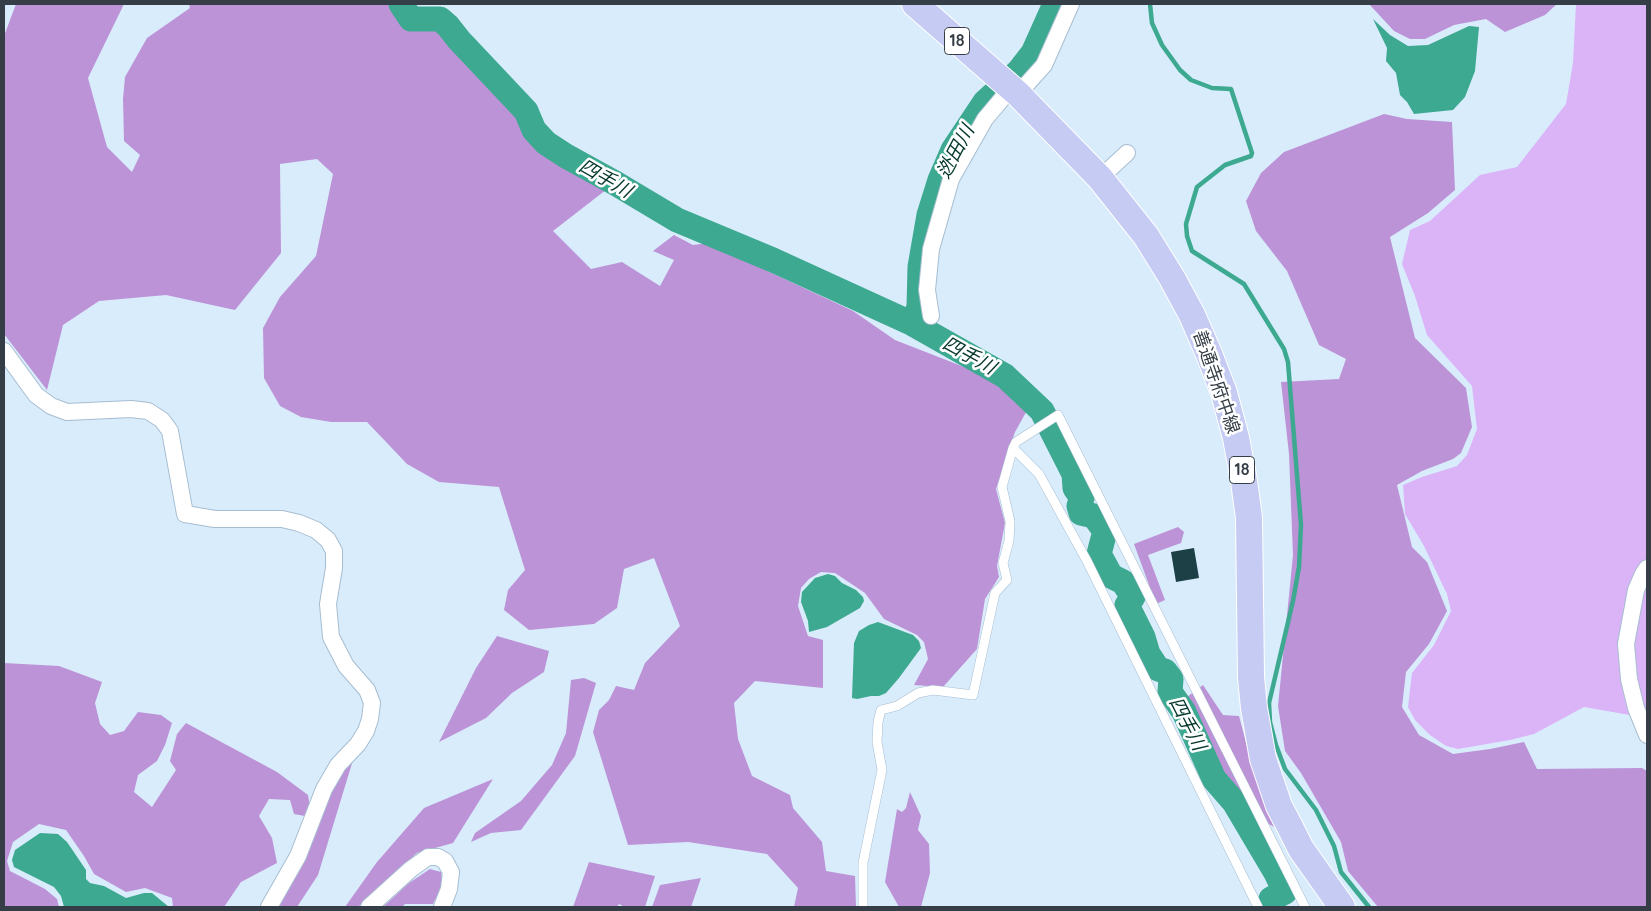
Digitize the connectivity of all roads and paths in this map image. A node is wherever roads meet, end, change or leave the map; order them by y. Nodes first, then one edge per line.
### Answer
1 (915, 4) edge
2 (1071, 4) edge
3 (1009, 86) junction
4 (1128, 152) dead end
5 (1100, 178) junction
6 (931, 316) dead end
7 (4, 351) edge
8 (1015, 445) junction
9 (1647, 568) edge
10 (1647, 735) edge
11 (269, 907) edge
12 (369, 907) edge
13 (442, 907) edge
14 (863, 907) edge
15 (1258, 907) edge
16 (1305, 907) edge
17 (1342, 907) edge

1 - 3 main road, 善通寺府中線 / 18
2 - 3 street
3 - 5 main road, 善通寺府中線 / 18
3 - 6 street
4 - 5 street
5 - 17 main road, 善通寺府中線 / 18
7 - 11 street
8 - 14 lane
8 - 15 lane
8 - 16 lane
9 - 10 street
12 - 13 street

